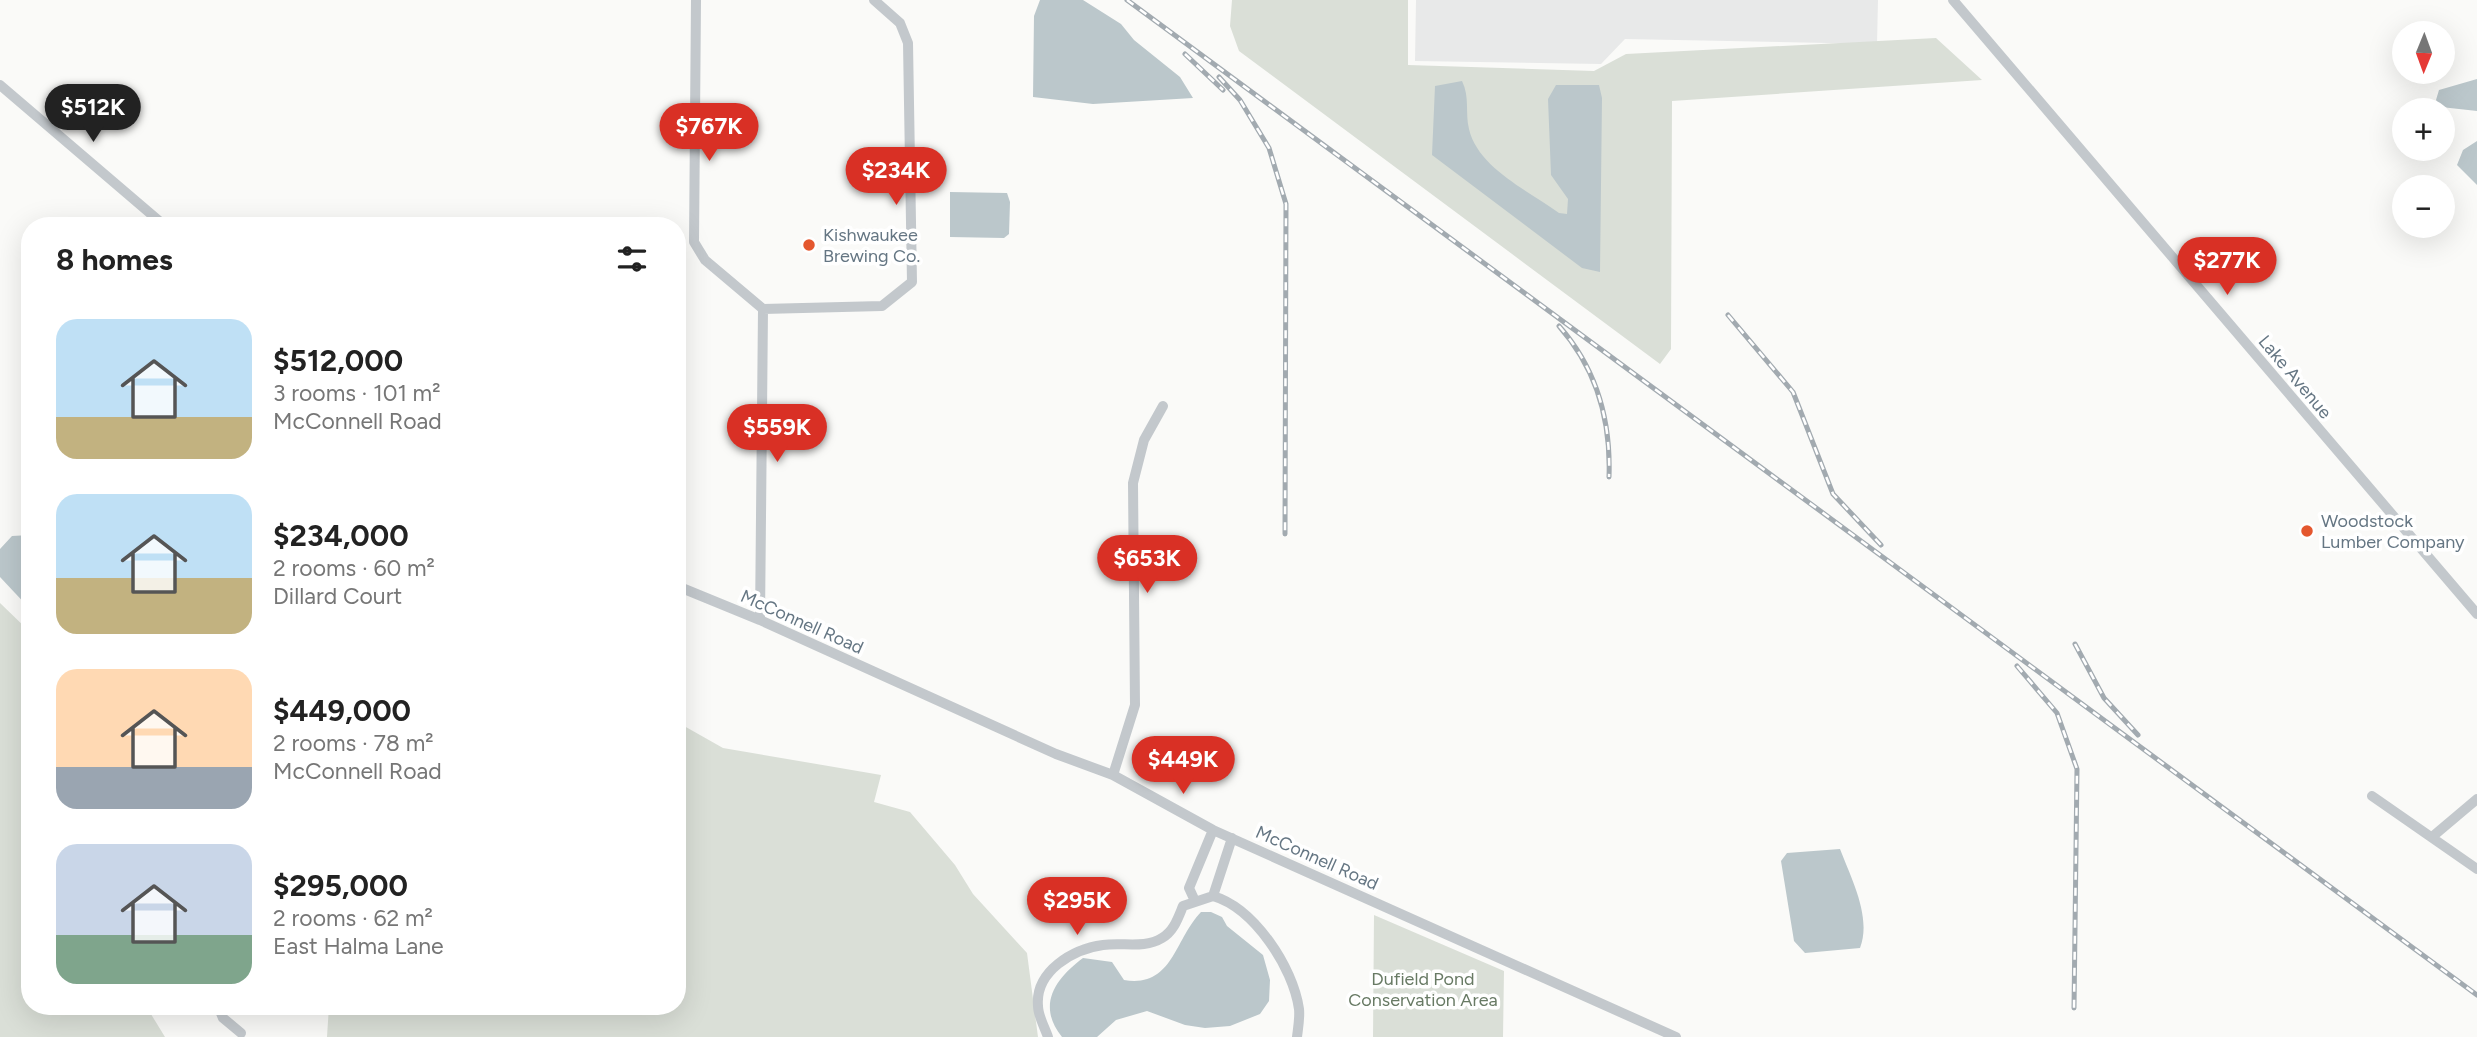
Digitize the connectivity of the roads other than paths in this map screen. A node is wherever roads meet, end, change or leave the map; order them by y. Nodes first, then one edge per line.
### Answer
1 (696, 0) edge
2 (874, 0) edge
3 (1953, 0) edge
4 (0, 85) edge
5 (154, 217) edge
6 (763, 309) junction
7 (1163, 406) dead end
8 (686, 590) edge
9 (2477, 614) edge
10 (760, 620) junction
11 (1113, 775) junction
12 (2372, 796) dead end
13 (2477, 799) edge
14 (1213, 830) junction
15 (2432, 837) junction
16 (1232, 838) junction
17 (2477, 869) edge
18 (1213, 896) junction
19 (1195, 901) junction
20 (222, 1015) edge
21 (241, 1033) dead end
22 (1048, 1037) edge
23 (1297, 1037) edge
24 (1676, 1037) edge

1 - 6 street
2 - 6 street
3 - 9 street, Lake Avenue
4 - 5 street
6 - 10 street
7 - 11 street
8 - 10 street, McConnell Road
10 - 11 street, McConnell Road
11 - 14 street, McConnell Road
12 - 15 street
13 - 15 street
14 - 16 street, McConnell Road
14 - 19 street
15 - 17 street
16 - 18 street
16 - 24 street, McConnell Road
18 - 19 street
18 - 23 street
19 - 22 street
20 - 21 street

